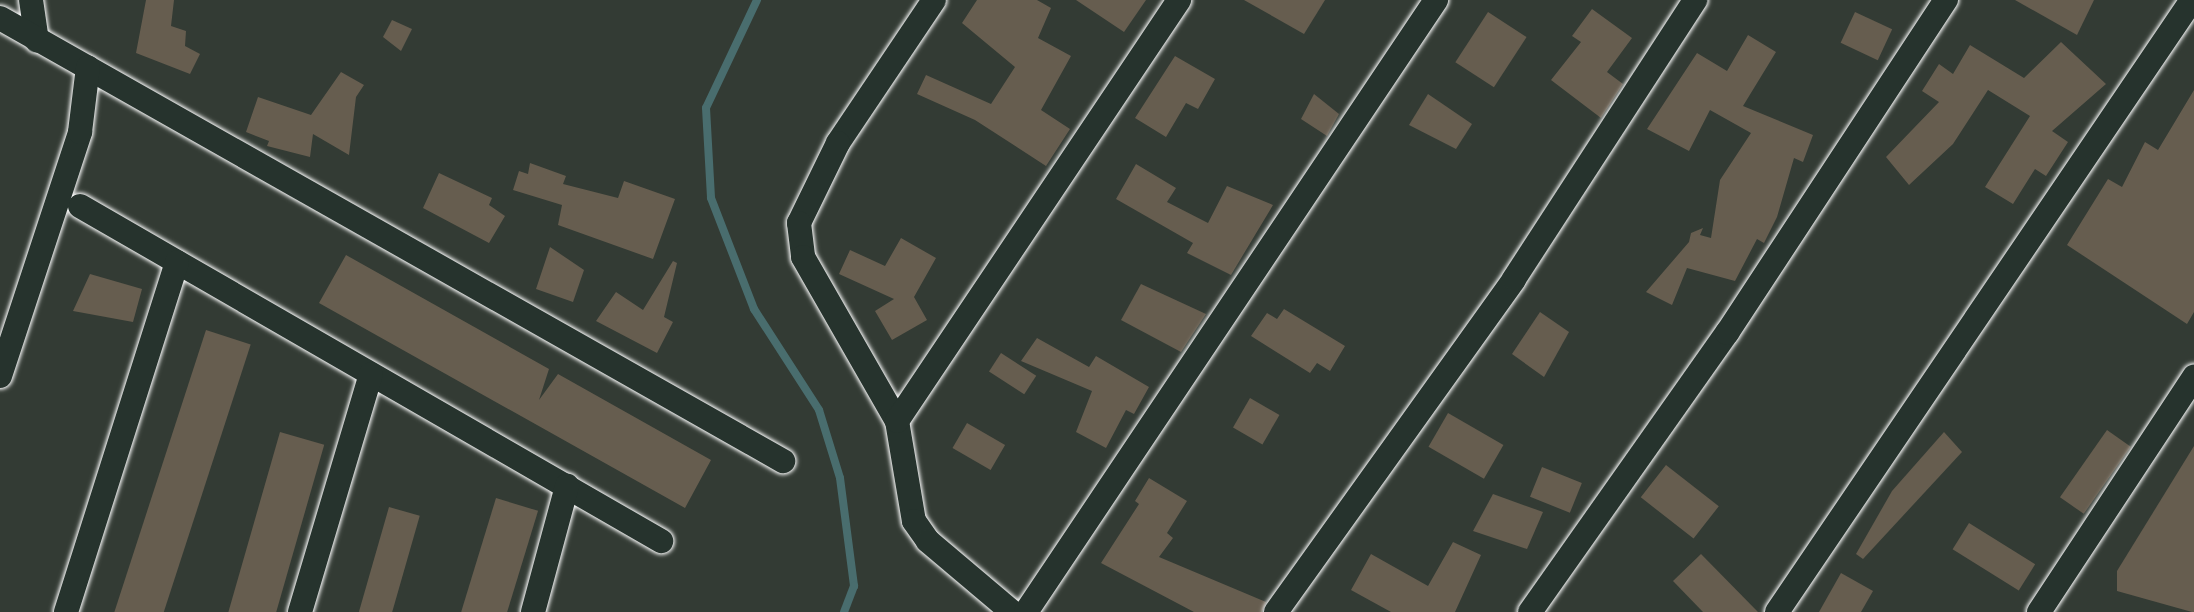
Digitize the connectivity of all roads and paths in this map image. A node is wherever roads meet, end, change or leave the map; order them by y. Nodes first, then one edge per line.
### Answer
1 (31, 0) edge
2 (934, 0) edge
3 (1179, 0) edge
4 (1436, 0) edge
5 (1695, 0) edge
6 (1946, 0) edge
7 (2192, 0) edge
8 (0, 18) edge
9 (37, 40) junction
10 (88, 67) junction
11 (80, 206) dead end
12 (177, 262) junction
13 (371, 374) junction
14 (0, 376) edge
15 (2194, 377) edge
16 (897, 421) junction
17 (783, 461) dead end
18 (567, 486) junction
19 (661, 540) dead end
20 (2042, 611) edge
21 (66, 612) edge
22 (300, 612) edge
23 (533, 612) edge
24 (1011, 612) edge
25 (1026, 612) edge
26 (1276, 612) edge
27 (1530, 612) edge
28 (1777, 612) edge

1 - 9 street
2 - 16 street
3 - 16 street
4 - 25 street
5 - 26 street
6 - 27 street
7 - 28 street
8 - 9 street
9 - 10 street
10 - 14 street
10 - 17 street
11 - 12 street
12 - 13 street
12 - 21 street
13 - 18 street
13 - 22 street
15 - 20 street
16 - 24 street
18 - 19 street
18 - 23 street

